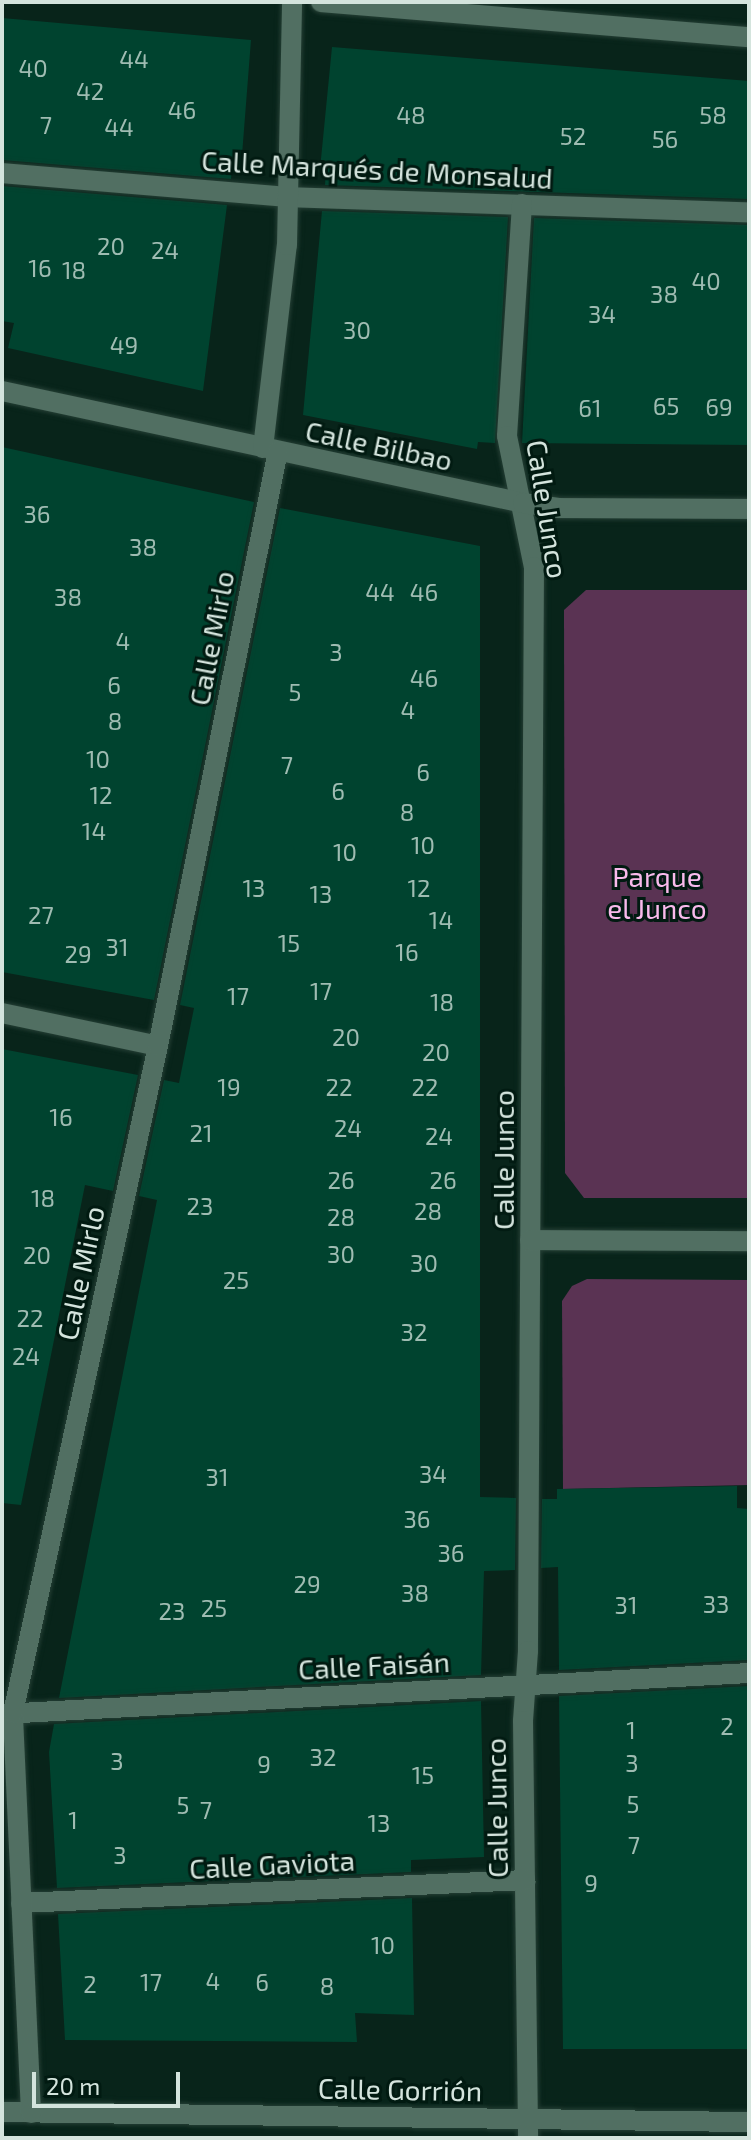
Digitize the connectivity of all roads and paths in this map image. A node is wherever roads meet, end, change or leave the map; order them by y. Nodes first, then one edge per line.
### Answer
1 (292, 2) edge
2 (321, 2) edge
3 (749, 37) edge
4 (2, 173) edge
5 (287, 197) junction
6 (522, 204) junction
7 (749, 212) edge
8 (2, 391) edge
9 (271, 449) junction
10 (523, 503) junction
11 (749, 509) edge
12 (2, 1013) edge
13 (158, 1046) junction
14 (530, 1240) junction
15 (749, 1241) edge
16 (749, 1673) edge
17 (528, 1685) junction
18 (8, 1714) edge
19 (525, 1880) junction
20 (21, 1903) junction
21 (2, 2112) edge
22 (31, 2113) junction
23 (749, 2122) edge
24 (527, 2129) edge

1 - 5 street, Calle Mirlo
2 - 3 street
4 - 5 street, Calle Marqués de Monsalud
5 - 6 street, Calle Marqués de Monsalud
5 - 9 street, Calle Mirlo
6 - 7 street, Calle Marqués de Monsalud
6 - 10 street, Calle Junco
8 - 9 street, Calle Bilbao
9 - 10 street, Calle Bilbao
9 - 13 street, Calle Mirlo
10 - 11 street, Calle Bilbao
10 - 14 street, Calle Junco
12 - 13 street
13 - 18 street, Calle Mirlo
14 - 15 street
14 - 17 street, Calle Junco
16 - 17 street, Calle Faisán
17 - 18 street, Calle Faisán
17 - 19 street, Calle Junco
18 - 20 street, Calle Mirlo
19 - 20 street, Calle Gaviota
19 - 24 street, Calle Junco
20 - 22 street, Calle Mirlo
21 - 22 street, Calle Gorrión
22 - 24 street, Calle Gorrión
23 - 24 street, Calle Gorrión

